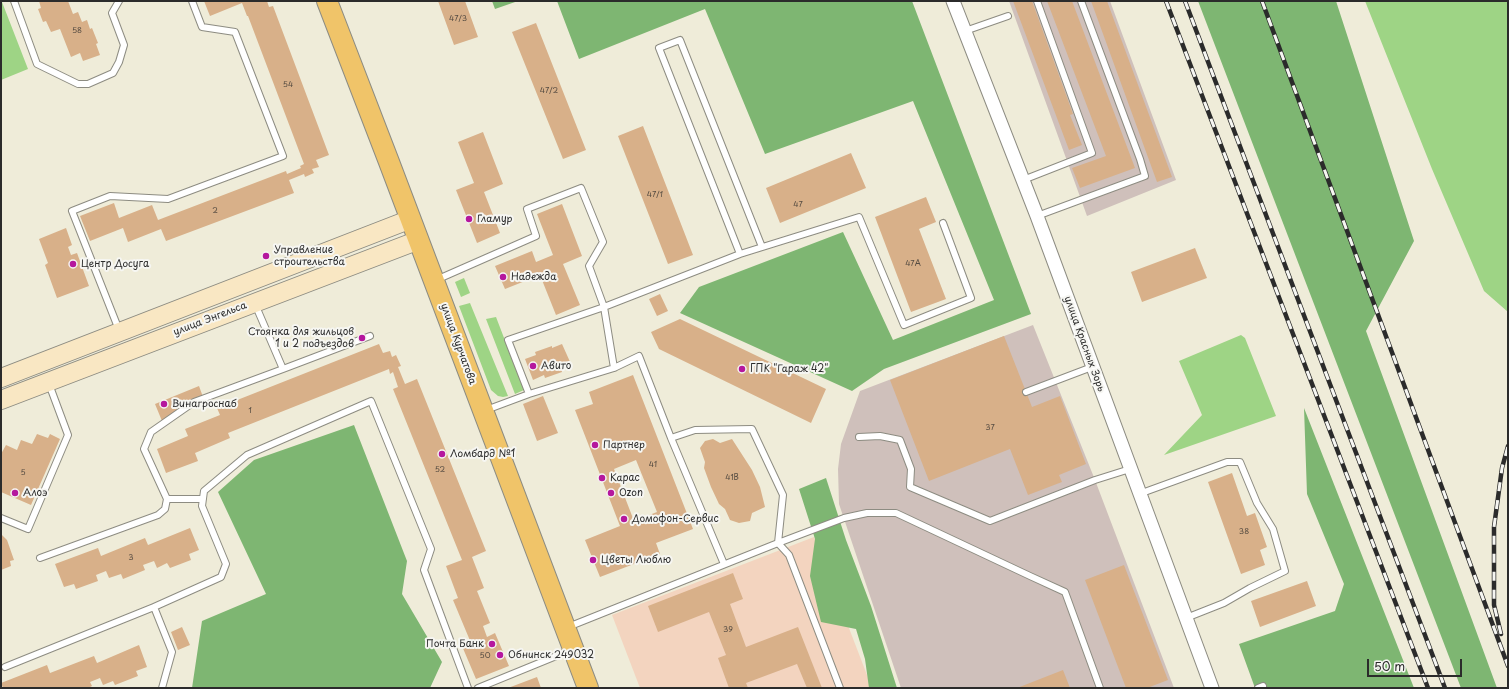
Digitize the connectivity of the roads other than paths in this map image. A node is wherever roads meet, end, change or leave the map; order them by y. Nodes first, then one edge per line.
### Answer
1 (14, 1) edge
2 (119, 1) edge
3 (192, 1) edge
4 (327, 1) edge
5 (953, 1) edge
6 (1037, 1) edge
7 (1081, 1) edge
8 (1008, 16) dead end
9 (964, 31) junction
10 (1023, 180) junction
11 (1037, 216) junction
12 (411, 219) junction
13 (943, 223) dead end
14 (419, 240) junction
15 (762, 247) junction
16 (740, 254) junction
17 (435, 281) junction
18 (254, 302) junction
19 (604, 307) junction
20 (120, 332) junction
21 (370, 336) dead end
22 (1092, 367) junction
23 (614, 368) junction
24 (283, 369) junction
25 (1, 378) edge
26 (48, 381) junction
27 (1026, 392) dead end
28 (529, 394) junction
29 (1, 400) edge
30 (483, 411) junction
31 (859, 437) dead end
32 (671, 438) junction
33 (1130, 469) junction
34 (1139, 494) junction
35 (167, 499) junction
36 (203, 499) junction
37 (1, 518) edge
38 (778, 543) junction
39 (40, 558) dead end
40 (724, 564) junction
41 (154, 608) junction
42 (1186, 618) junction
43 (565, 628) junction
44 (573, 649) junction
45 (5, 667) dead end
46 (162, 688) edge
47 (468, 688) edge
48 (478, 688) edge
49 (588, 688) edge
50 (840, 688) edge
51 (1100, 688) edge
52 (1212, 688) edge

1 - 2 lane
3 - 20 lane
4 - 12 main road, улица Курчатова
5 - 9 street, улица Красных Зорь
6 - 10 lane
7 - 11 lane
8 - 9 lane
9 - 10 street, улица Красных Зорь
10 - 11 street, улица Красных Зорь
11 - 22 street, улица Красных Зорь
12 - 14 main road, улица Курчатова
12 - 20 main road, улица Энгельса
13 - 15 lane
14 - 17 main road, улица Курчатова
14 - 18 main road, улица Энгельса
15 - 16 lane
15 - 16 lane
16 - 19 lane
17 - 19 lane
17 - 30 main road, улица Курчатова
18 - 24 lane
18 - 26 main road, улица Энгельса
19 - 23 lane
19 - 28 lane
20 - 25 main road, улица Энгельса
21 - 24 lane
22 - 27 lane
22 - 33 street, улица Красных Зорь
23 - 28 lane
23 - 32 lane
24 - 35 lane
26 - 29 main road, улица Энгельса
26 - 37 lane
28 - 30 lane
30 - 43 main road, улица Курчатова
31 - 33 lane
32 - 38 lane
32 - 40 lane
33 - 34 street, улица Красных Зорь
34 - 42 street, улица Красных Зорь
34 - 42 lane
35 - 36 lane
35 - 39 lane
36 - 41 lane
36 - 47 lane
38 - 40 lane
38 - 50 lane
38 - 51 lane
40 - 43 lane
41 - 45 lane
41 - 46 lane
42 - 52 street, улица Красных Зорь
43 - 44 main road, улица Курчатова
44 - 48 lane
44 - 49 main road, улица Курчатова

